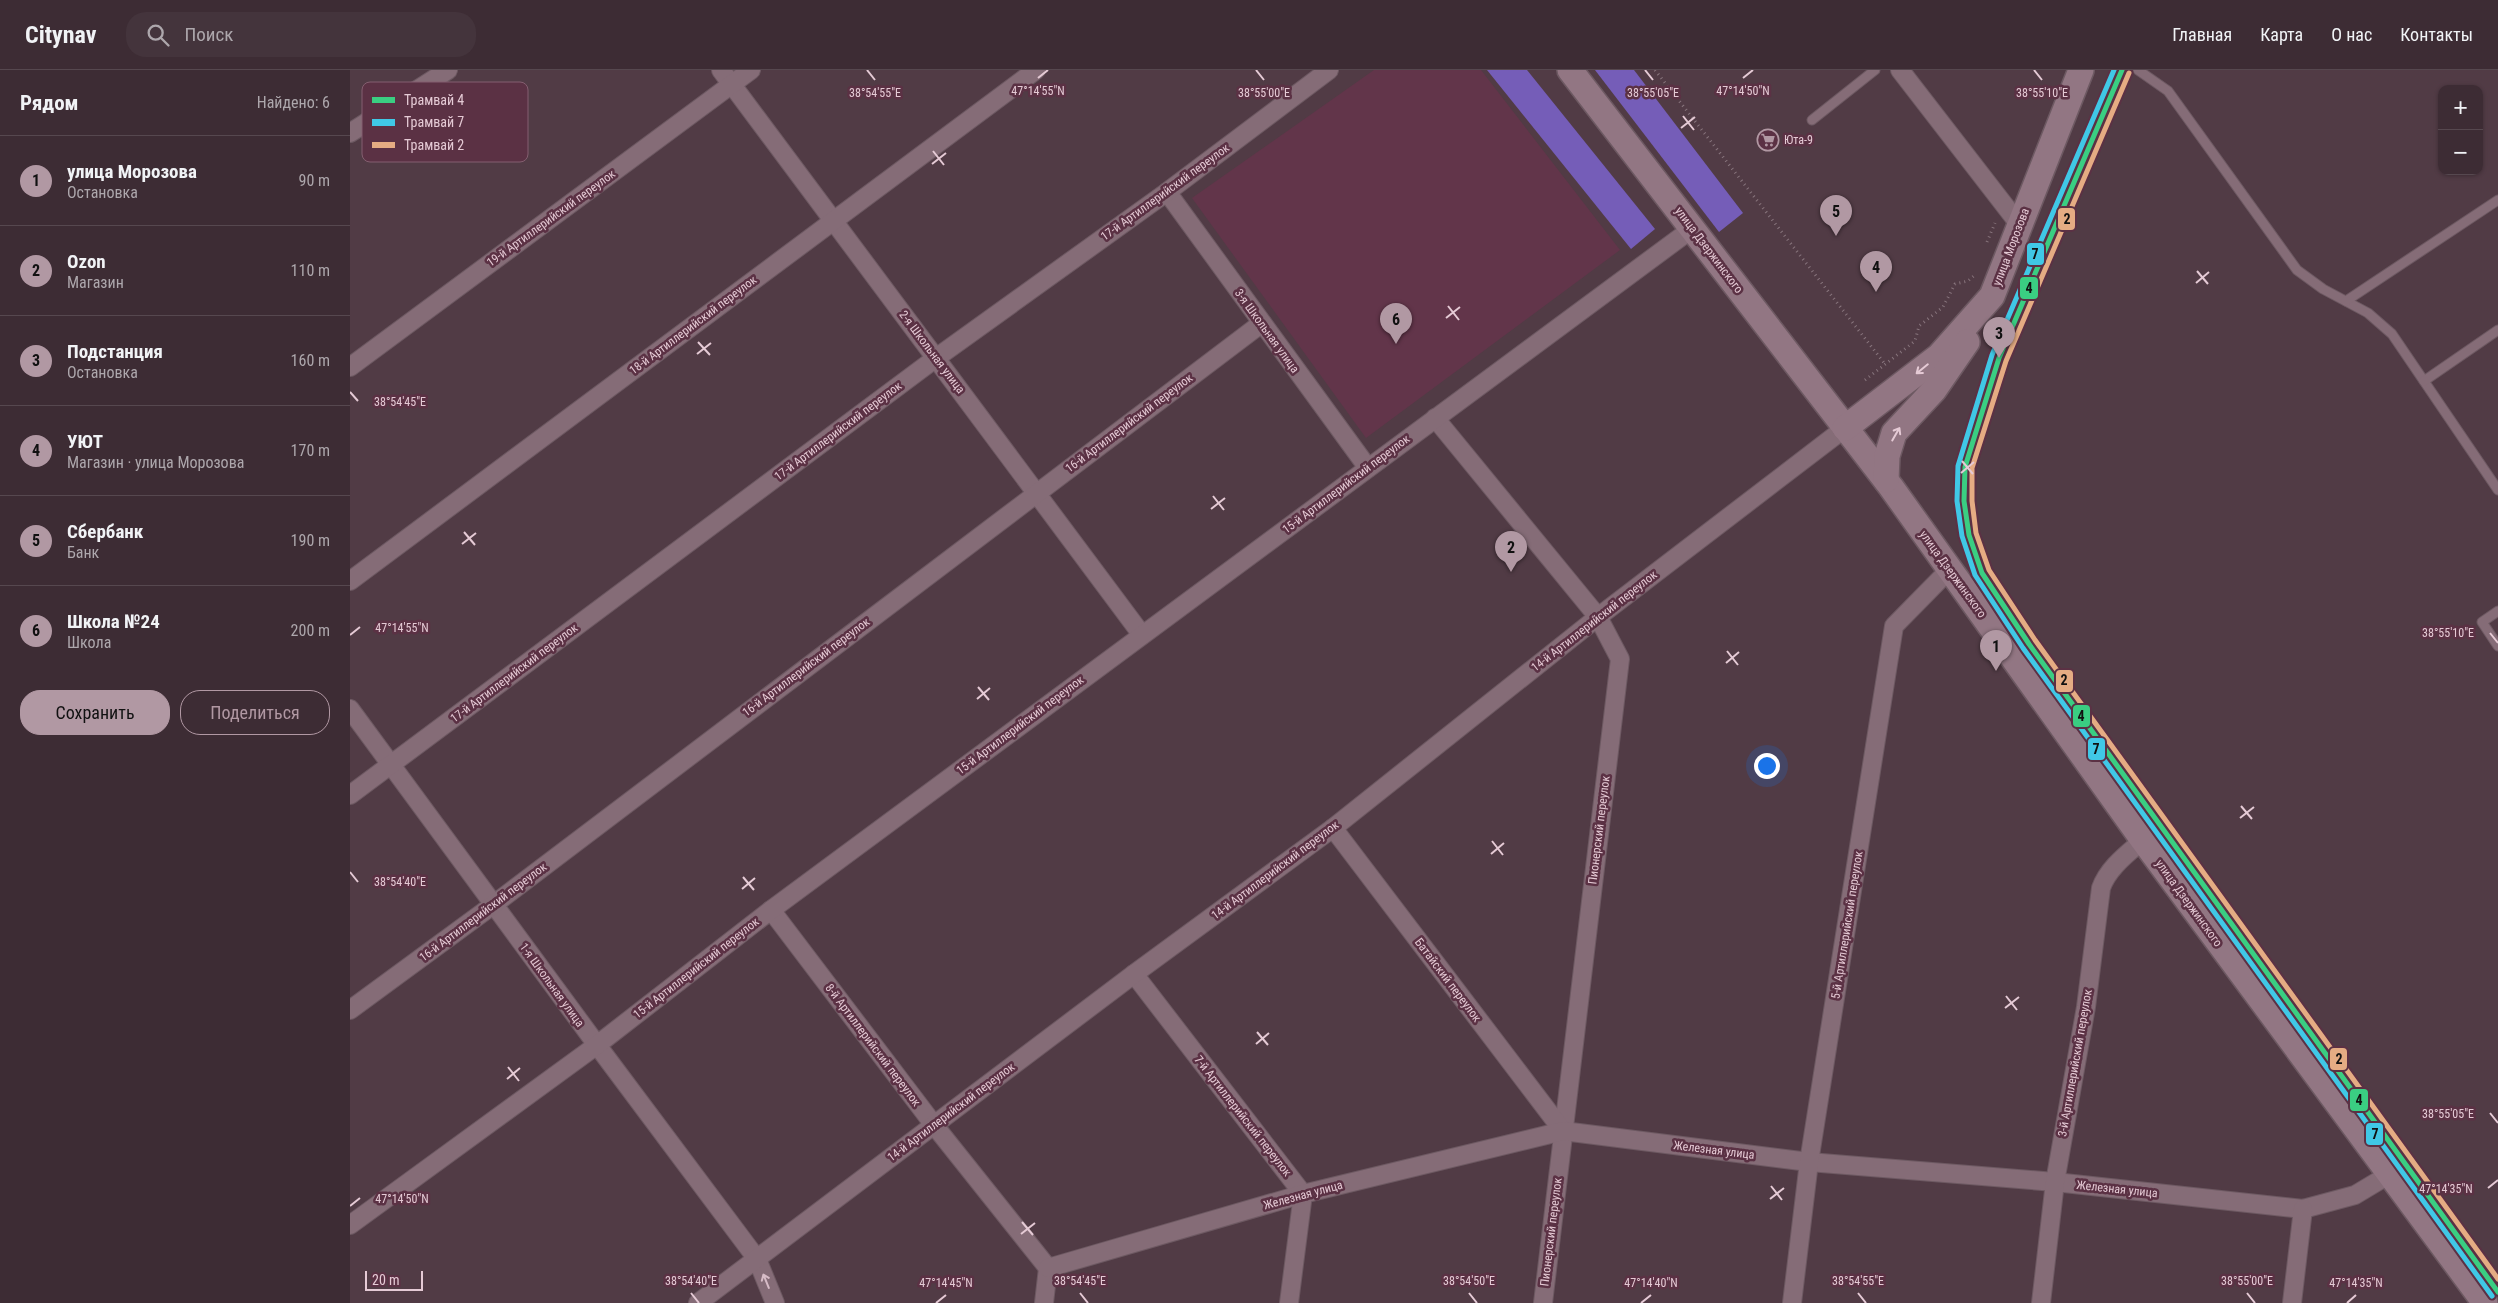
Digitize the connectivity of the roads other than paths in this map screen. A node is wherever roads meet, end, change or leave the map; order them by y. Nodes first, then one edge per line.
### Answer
1 (448, 70) edge
2 (722, 70) edge
3 (752, 70) edge
4 (1036, 70) edge
5 (1329, 70) edge
6 (1570, 70) edge
7 (1875, 70) edge
8 (1900, 70) edge
9 (2081, 70) edge
10 (2138, 70) edge
11 (429, 82) edge
12 (732, 84) junction
13 (1812, 120) dead end
14 (362, 125) edge
15 (350, 133) edge
16 (1167, 192) junction
17 (2498, 200) edge
18 (834, 220) junction
19 (2020, 224) junction
20 (1693, 228) junction
21 (1992, 296) junction
22 (2346, 301) junction
23 (1262, 323) junction
24 (2498, 330) edge
25 (936, 358) junction
26 (350, 367) edge
27 (2424, 381) junction
28 (1435, 418) junction
29 (1845, 428) junction
30 (1368, 468) junction
31 (1886, 480) junction
32 (2498, 490) edge
33 (1036, 492) junction
34 (1950, 569) junction
35 (350, 581) edge
36 (2498, 610) edge
37 (1598, 617) junction
38 (1142, 635) junction
39 (2498, 646) edge
40 (350, 709) edge
41 (391, 764) junction
42 (350, 795) edge
43 (1333, 828) junction
44 (2143, 840) junction
45 (493, 905) junction
46 (771, 910) junction
47 (1134, 974) junction
48 (350, 1010) edge
49 (597, 1045) junction
50 (934, 1125) junction
51 (1563, 1131) junction
52 (1809, 1162) junction
53 (2390, 1174) junction
54 (2054, 1182) junction
55 (1303, 1194) junction
56 (2303, 1209) junction
57 (350, 1225) edge
58 (757, 1259) junction
59 (1048, 1268) junction
60 (698, 1303) edge
61 (775, 1303) edge
62 (1044, 1303) edge
63 (1289, 1303) edge
64 (1542, 1303) edge
65 (1792, 1303) edge
66 (2041, 1303) edge
67 (2292, 1303) edge
68 (2485, 1303) edge

1 - 11 street
2 - 12 street, 2-я Школьная улица
3 - 12 street, 19-й Артиллерийский переулок
4 - 18 street, 18-й Артиллерийский переулок
5 - 16 street, 17-й Артиллерийский переулок
6 - 20 main road, улица Дзержинского
7 - 13 lane
8 - 19 street
9 - 19 main road, улица Морозова
10 - 22 lane
12 - 18 street, 2-я Школьная улица
12 - 26 street, 19-й Артиллерийский переулок
14 - 15 street
16 - 23 street, 3-я Школьная улица
16 - 25 street, 17-й Артиллерийский переулок
17 - 22 lane
18 - 25 street, 2-я Школьная улица
18 - 35 street, 18-й Артиллерийский переулок
19 - 21 main road, улица Морозова
20 - 28 street, 15-й Артиллерийский переулок
20 - 29 main road, улица Дзержинского
21 -> 29 main road, улица Морозова
31 -> 21 main road
22 - 27 lane
23 - 30 street, 3-я Школьная улица
23 - 33 street, 16-й Артиллерийский переулок
24 - 27 lane
25 - 33 street, 2-я Школьная улица
25 - 41 street, 17-й Артиллерийский переулок
27 - 32 lane
28 - 30 street, 15-й Артиллерийский переулок
28 - 37 street, Пионерский переулок
29 - 31 main road, улица Дзержинского
29 - 37 street, 14-й Артиллерийский переулок
30 - 38 street, 15-й Артиллерийский переулок
31 - 34 main road, улица Дзержинского
33 - 38 street, 2-я Школьная улица
33 - 45 street, 16-й Артиллерийский переулок
34 - 44 main road, улица Дзержинского
34 - 52 street, 5-й Артиллерийский переулок
36 - 39 lane
37 - 43 street, 14-й Артиллерийский переулок
37 - 51 street, Пионерский переулок
38 - 46 street, 15-й Артиллерийский переулок
40 - 41 street, 1-я Школьная улица
41 - 42 street, 17-й Артиллерийский переулок
41 - 45 street, 1-я Школьная улица
43 - 47 street, 14-й Артиллерийский переулок
43 - 51 street, Батайский переулок
44 - 53 main road, улица Дзержинского
44 - 54 street, 3-й Артиллерийский переулок
45 - 48 street, 16-й Артиллерийский переулок
45 - 49 street, 1-я Школьная улица
46 - 49 street, 15-й Артиллерийский переулок
46 - 50 street, 8-й Артиллерийский переулок
47 - 50 street, 14-й Артиллерийский переулок
47 - 55 street, 7-й Артиллерийский переулок
49 - 57 street, 15-й Артиллерийский переулок
49 - 58 street, 1-я Школьная улица
50 - 58 street, 14-й Артиллерийский переулок
50 - 59 street, 8-й Артиллерийский переулок
51 - 52 street, Железная улица
51 - 55 street, Железная улица
51 - 64 street, Пионерский переулок
52 - 54 street, Железная улица
52 - 65 street, 5-й Артиллерийский переулок
53 - 56 street, Железная улица
53 - 68 main road, улица Дзержинского
54 - 56 street, Железная улица
54 - 66 street, 3-й Артиллерийский переулок
55 - 59 street, Железная улица
55 - 63 street
56 - 67 street
58 - 60 street, 14-й Артиллерийский переулок
61 -> 58 street, 1-я Школьная улица
59 - 62 street

